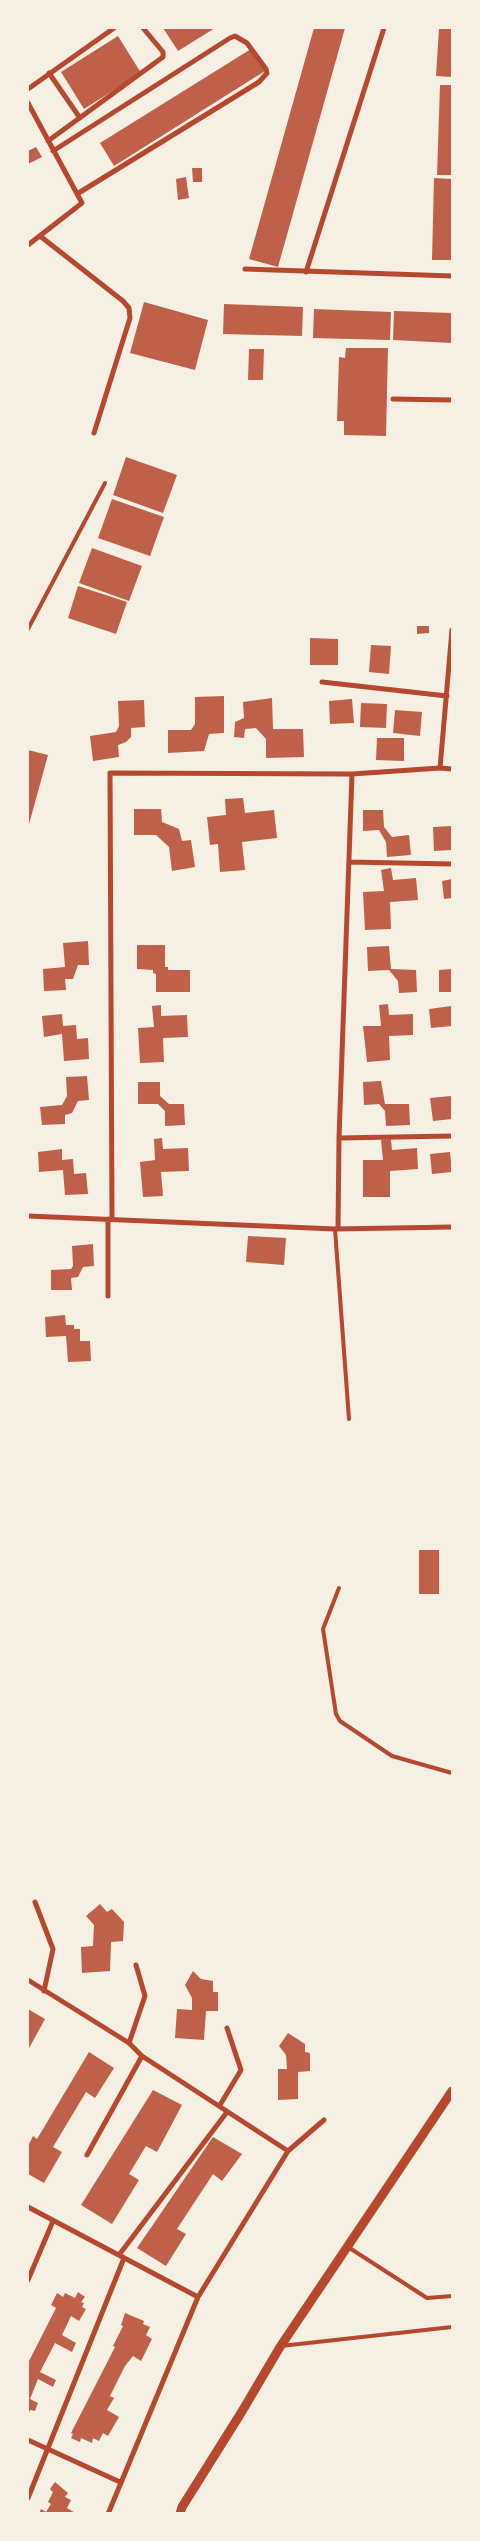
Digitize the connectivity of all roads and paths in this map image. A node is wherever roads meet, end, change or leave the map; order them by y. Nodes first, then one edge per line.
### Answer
1 (114, 28) edge
2 (143, 28) edge
3 (384, 28) edge
4 (49, 73) junction
5 (28, 89) edge
6 (28, 103) edge
7 (80, 118) junction
8 (48, 141) junction
9 (53, 151) junction
10 (77, 194) junction
11 (40, 236) junction
12 (28, 245) edge
13 (245, 269) dead end
14 (306, 272) junction
15 (452, 276) edge
16 (393, 399) dead end
17 (452, 400) edge
18 (94, 434) dead end
19 (105, 483) dead end
20 (28, 629) edge
21 (452, 630) edge
22 (322, 682) dead end
23 (447, 696) junction
24 (440, 768) junction
25 (452, 769) edge
26 (352, 774) junction
27 (349, 862) junction
28 (452, 864) edge
29 (452, 1136) edge
30 (339, 1138) junction
31 (28, 1216) edge
32 (110, 1219) junction
33 (452, 1227) edge
34 (337, 1229) junction
35 (108, 1296) dead end
36 (349, 1419) dead end
37 (340, 1588) dead end
38 (452, 1773) edge
39 (35, 1902) dead end
40 (136, 1965) dead end
41 (28, 1980) edge
42 (44, 1991) junction
43 (227, 2028) dead end
44 (129, 2042) junction
45 (142, 2056) junction
46 (452, 2091) edge
47 (220, 2105) junction
48 (227, 2112) junction
49 (324, 2120) dead end
50 (288, 2151) junction
51 (87, 2154) dead end
52 (28, 2207) edge
53 (53, 2220) junction
54 (347, 2246) junction
55 (121, 2257) junction
56 (28, 2280) edge
57 (452, 2296) edge
58 (198, 2297) junction
59 (452, 2327) edge
60 (280, 2346) junction
61 (28, 2440) edge
62 (46, 2448) junction
63 (120, 2482) junction
64 (28, 2498) edge
65 (108, 2514) edge
66 (180, 2514) edge

1 - 4 street
2 - 7 street
3 - 14 street
4 - 5 street
4 - 7 street
6 - 8 street
7 - 8 street
8 - 9 street
9 - 10 street
9 - 10 street
10 - 11 street
11 - 12 street
11 - 18 street
13 - 14 street
14 - 15 street
16 - 17 street
19 - 20 lane
21 - 23 street
22 - 23 street
23 - 24 street
24 - 25 street
24 - 26 street
26 - 27 street
26 - 32 street
27 - 28 street
27 - 30 street
29 - 30 street
30 - 34 street
31 - 32 street
32 - 34 street
32 - 35 street
33 - 34 street
34 - 36 lane
37 - 38 lane
39 - 42 street
40 - 44 street
41 - 42 street
42 - 44 street
43 - 47 street
44 - 45 street
45 - 47 street
45 - 51 street
46 - 54 street
47 - 48 street
48 - 50 street
48 - 55 street
49 - 50 street
50 - 58 street
52 - 53 street
53 - 55 street
53 - 56 street
54 - 57 lane
54 - 60 street
55 - 58 street
55 - 62 street
58 - 63 street
59 - 60 lane
60 - 66 street
61 - 62 street
62 - 63 street
62 - 64 street
63 - 65 street

